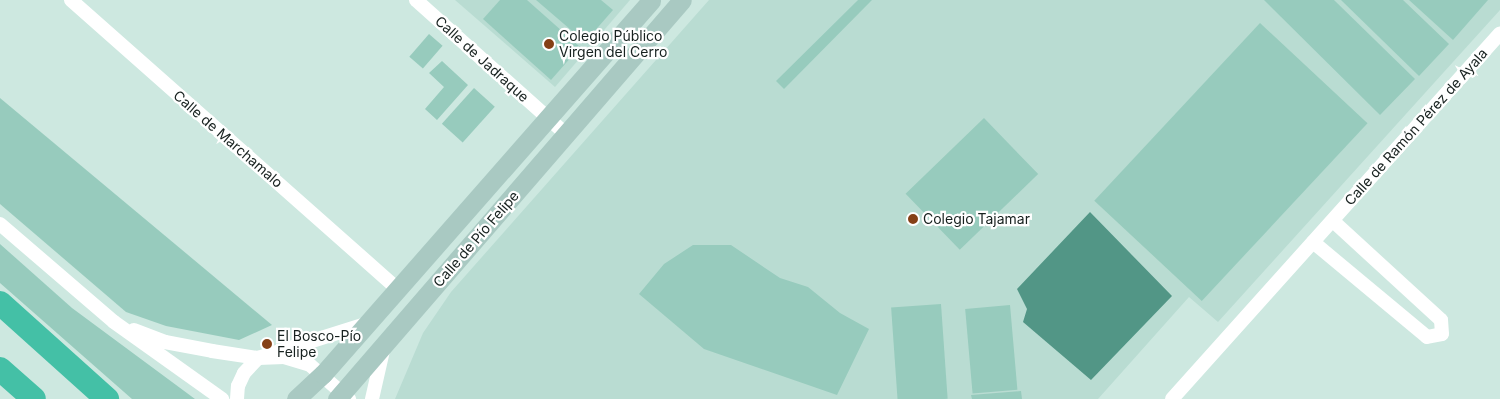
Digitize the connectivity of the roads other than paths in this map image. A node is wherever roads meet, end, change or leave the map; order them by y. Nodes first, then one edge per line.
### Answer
1 (71, 0) edge
2 (416, 0) edge
3 (651, 0) edge
4 (682, 0) edge
5 (1500, 33) edge
6 (548, 118) junction
7 (566, 134) junction
8 (1332, 220) junction
9 (0, 224) edge
10 (1313, 242) junction
11 (392, 283) junction
12 (0, 303) edge
13 (114, 322) junction
14 (366, 324) junction
15 (385, 344) junction
16 (258, 358) junction
17 (0, 369) edge
18 (323, 374) junction
19 (343, 397) edge
20 (34, 399) edge
21 (108, 399) edge
22 (222, 399) edge
23 (236, 399) edge
24 (296, 399) edge
25 (372, 399) edge
26 (1172, 399) edge

1 - 11 street, Calle de Marchamalo
2 - 6 street, Calle de Jadraque
3 - 6 street, Calle de Pío Felipe
4 - 7 street, Calle de Pío Felipe
5 - 8 street, Calle de Ramón Pérez de Ayala
6 - 7 street
6 - 11 street, Calle de Pío Felipe
7 - 15 street, Calle de Pío Felipe
8 - 10 street, Calle de Ramón Pérez de Ayala
8 - 10 street
9 - 13 street
10 - 26 street, Calle de Ramón Pérez de Ayala
11 - 14 street, Calle de Pío Felipe
12 - 21 highway
13 - 16 street, Calle de Pío Felipe
13 - 22 street
14 - 16 street
14 - 18 street, Calle de Pío Felipe
15 - 19 street, Calle de Pío Felipe
15 - 25 street, Calle de Pío Felipe
16 - 18 street, Calle de Pío Felipe
16 - 23 street
17 - 20 highway
18 - 19 street, Calle de Pío Felipe
18 - 24 street, Calle de Pío Felipe

